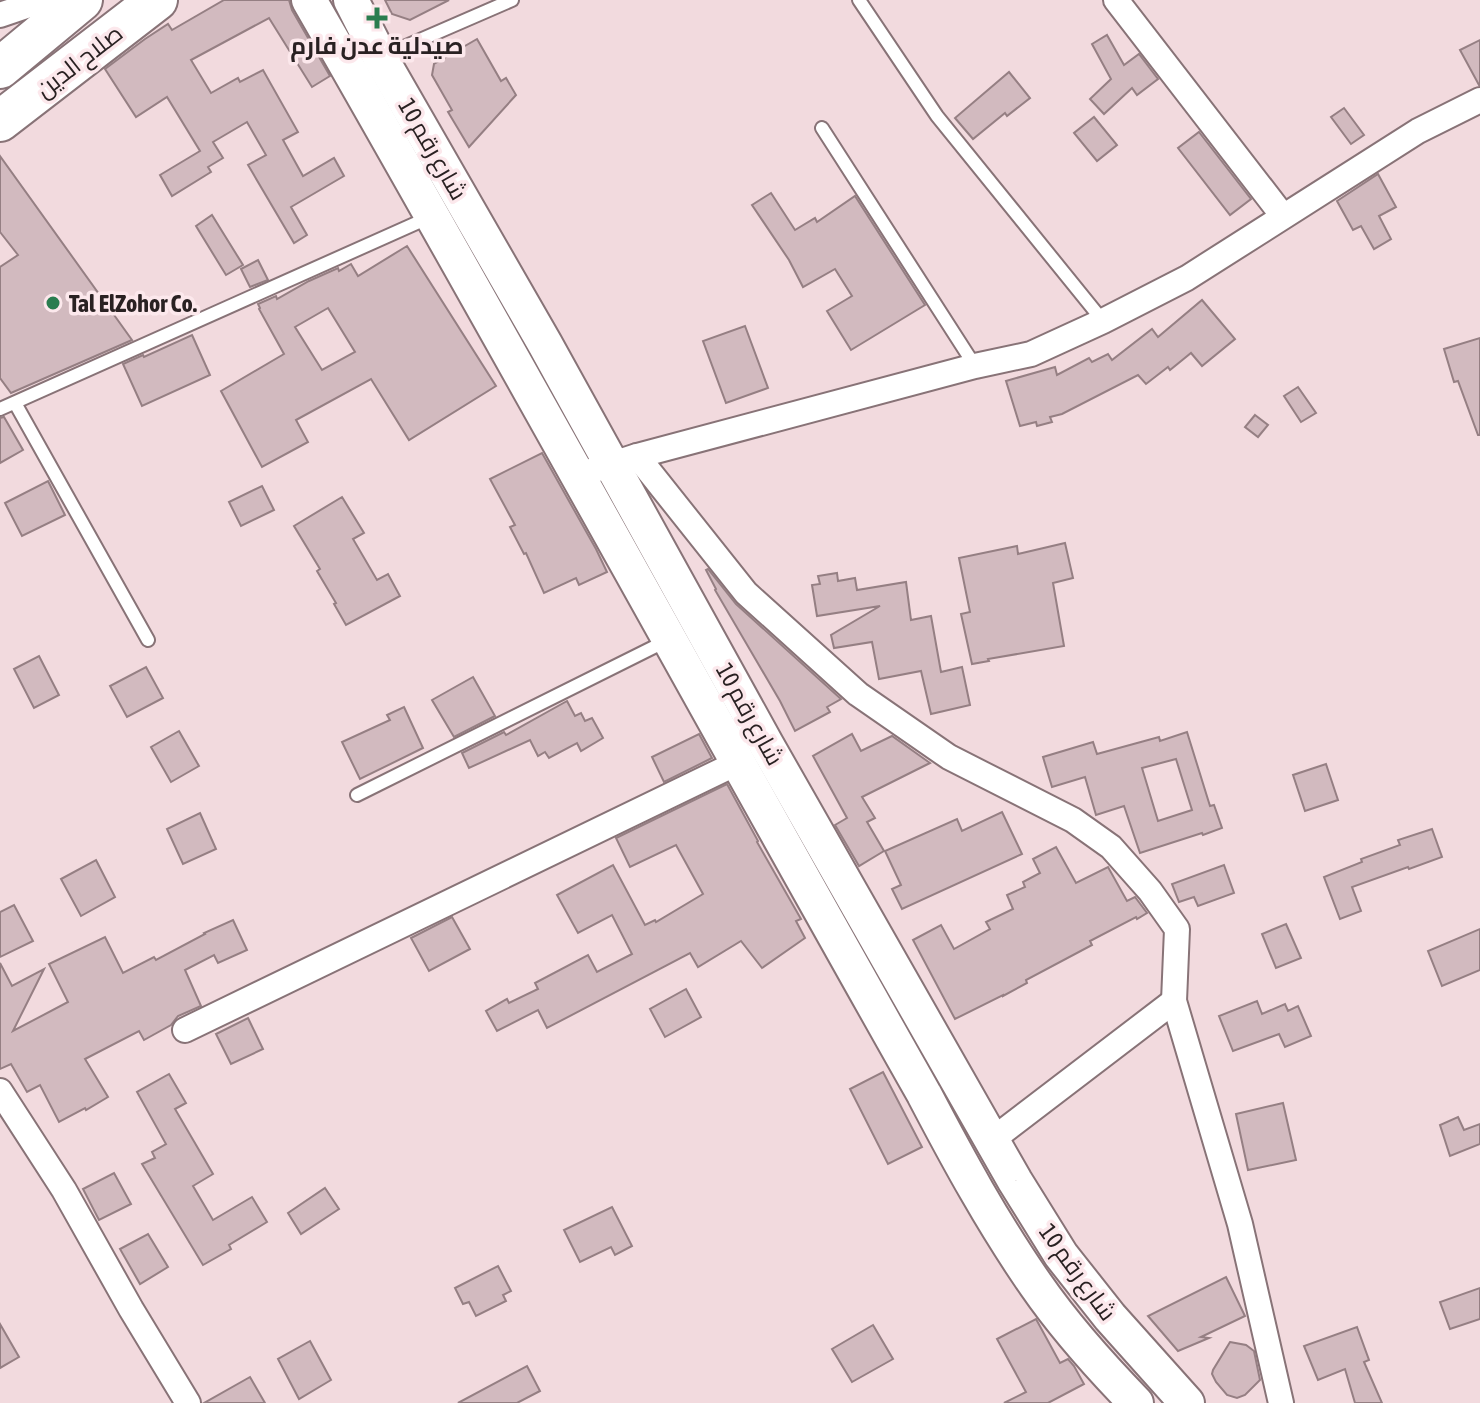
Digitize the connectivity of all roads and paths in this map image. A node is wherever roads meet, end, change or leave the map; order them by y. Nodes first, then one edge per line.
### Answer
1 (44, 0) edge
2 (82, 0) edge
3 (157, 0) edge
4 (309, 0) edge
5 (351, 0) edge
6 (512, 0) edge
7 (859, 0) edge
8 (1116, 0) edge
9 (0, 15) edge
10 (380, 57) junction
11 (0, 68) edge
12 (1480, 100) edge
13 (0, 121) edge
14 (822, 128) dead end
15 (433, 215) junction
16 (1283, 216) junction
17 (1103, 321) junction
18 (975, 366) junction
19 (15, 403) junction
20 (0, 409) edge
21 (625, 460) junction
22 (579, 475) junction
23 (669, 639) junction
24 (148, 640) dead end
25 (737, 763) junction
26 (357, 795) dead end
27 (1174, 1001) junction
28 (185, 1030) dead end
29 (0, 1091) edge
30 (992, 1140) junction
31 (188, 1403) edge
32 (1136, 1403) edge
33 (1187, 1403) edge
34 (1281, 1403) edge

1 - 9 street
2 - 11 highway, صلاح الدين
3 - 13 highway, صلاح الدين
4 - 15 main road, شارع رقم 10
5 - 10 main road, شارع رقم 10
6 - 10 lane
7 - 17 lane
8 - 16 street
10 - 21 main road, شارع رقم 10
12 - 16 street
14 - 18 lane
15 - 19 lane
15 - 22 main road, شارع رقم 10
16 - 17 street
17 - 18 street
18 - 21 street
19 - 20 lane
19 - 24 lane
21 - 22 street
21 - 27 street
21 - 30 main road, شارع رقم 10
22 - 23 main road, شارع رقم 10
23 - 25 main road, شارع رقم 10
23 - 26 lane
25 - 28 street
25 - 32 main road, شارع رقم 10
27 - 30 street
27 - 34 street
29 - 31 street
30 - 33 main road, شارع رقم 10

